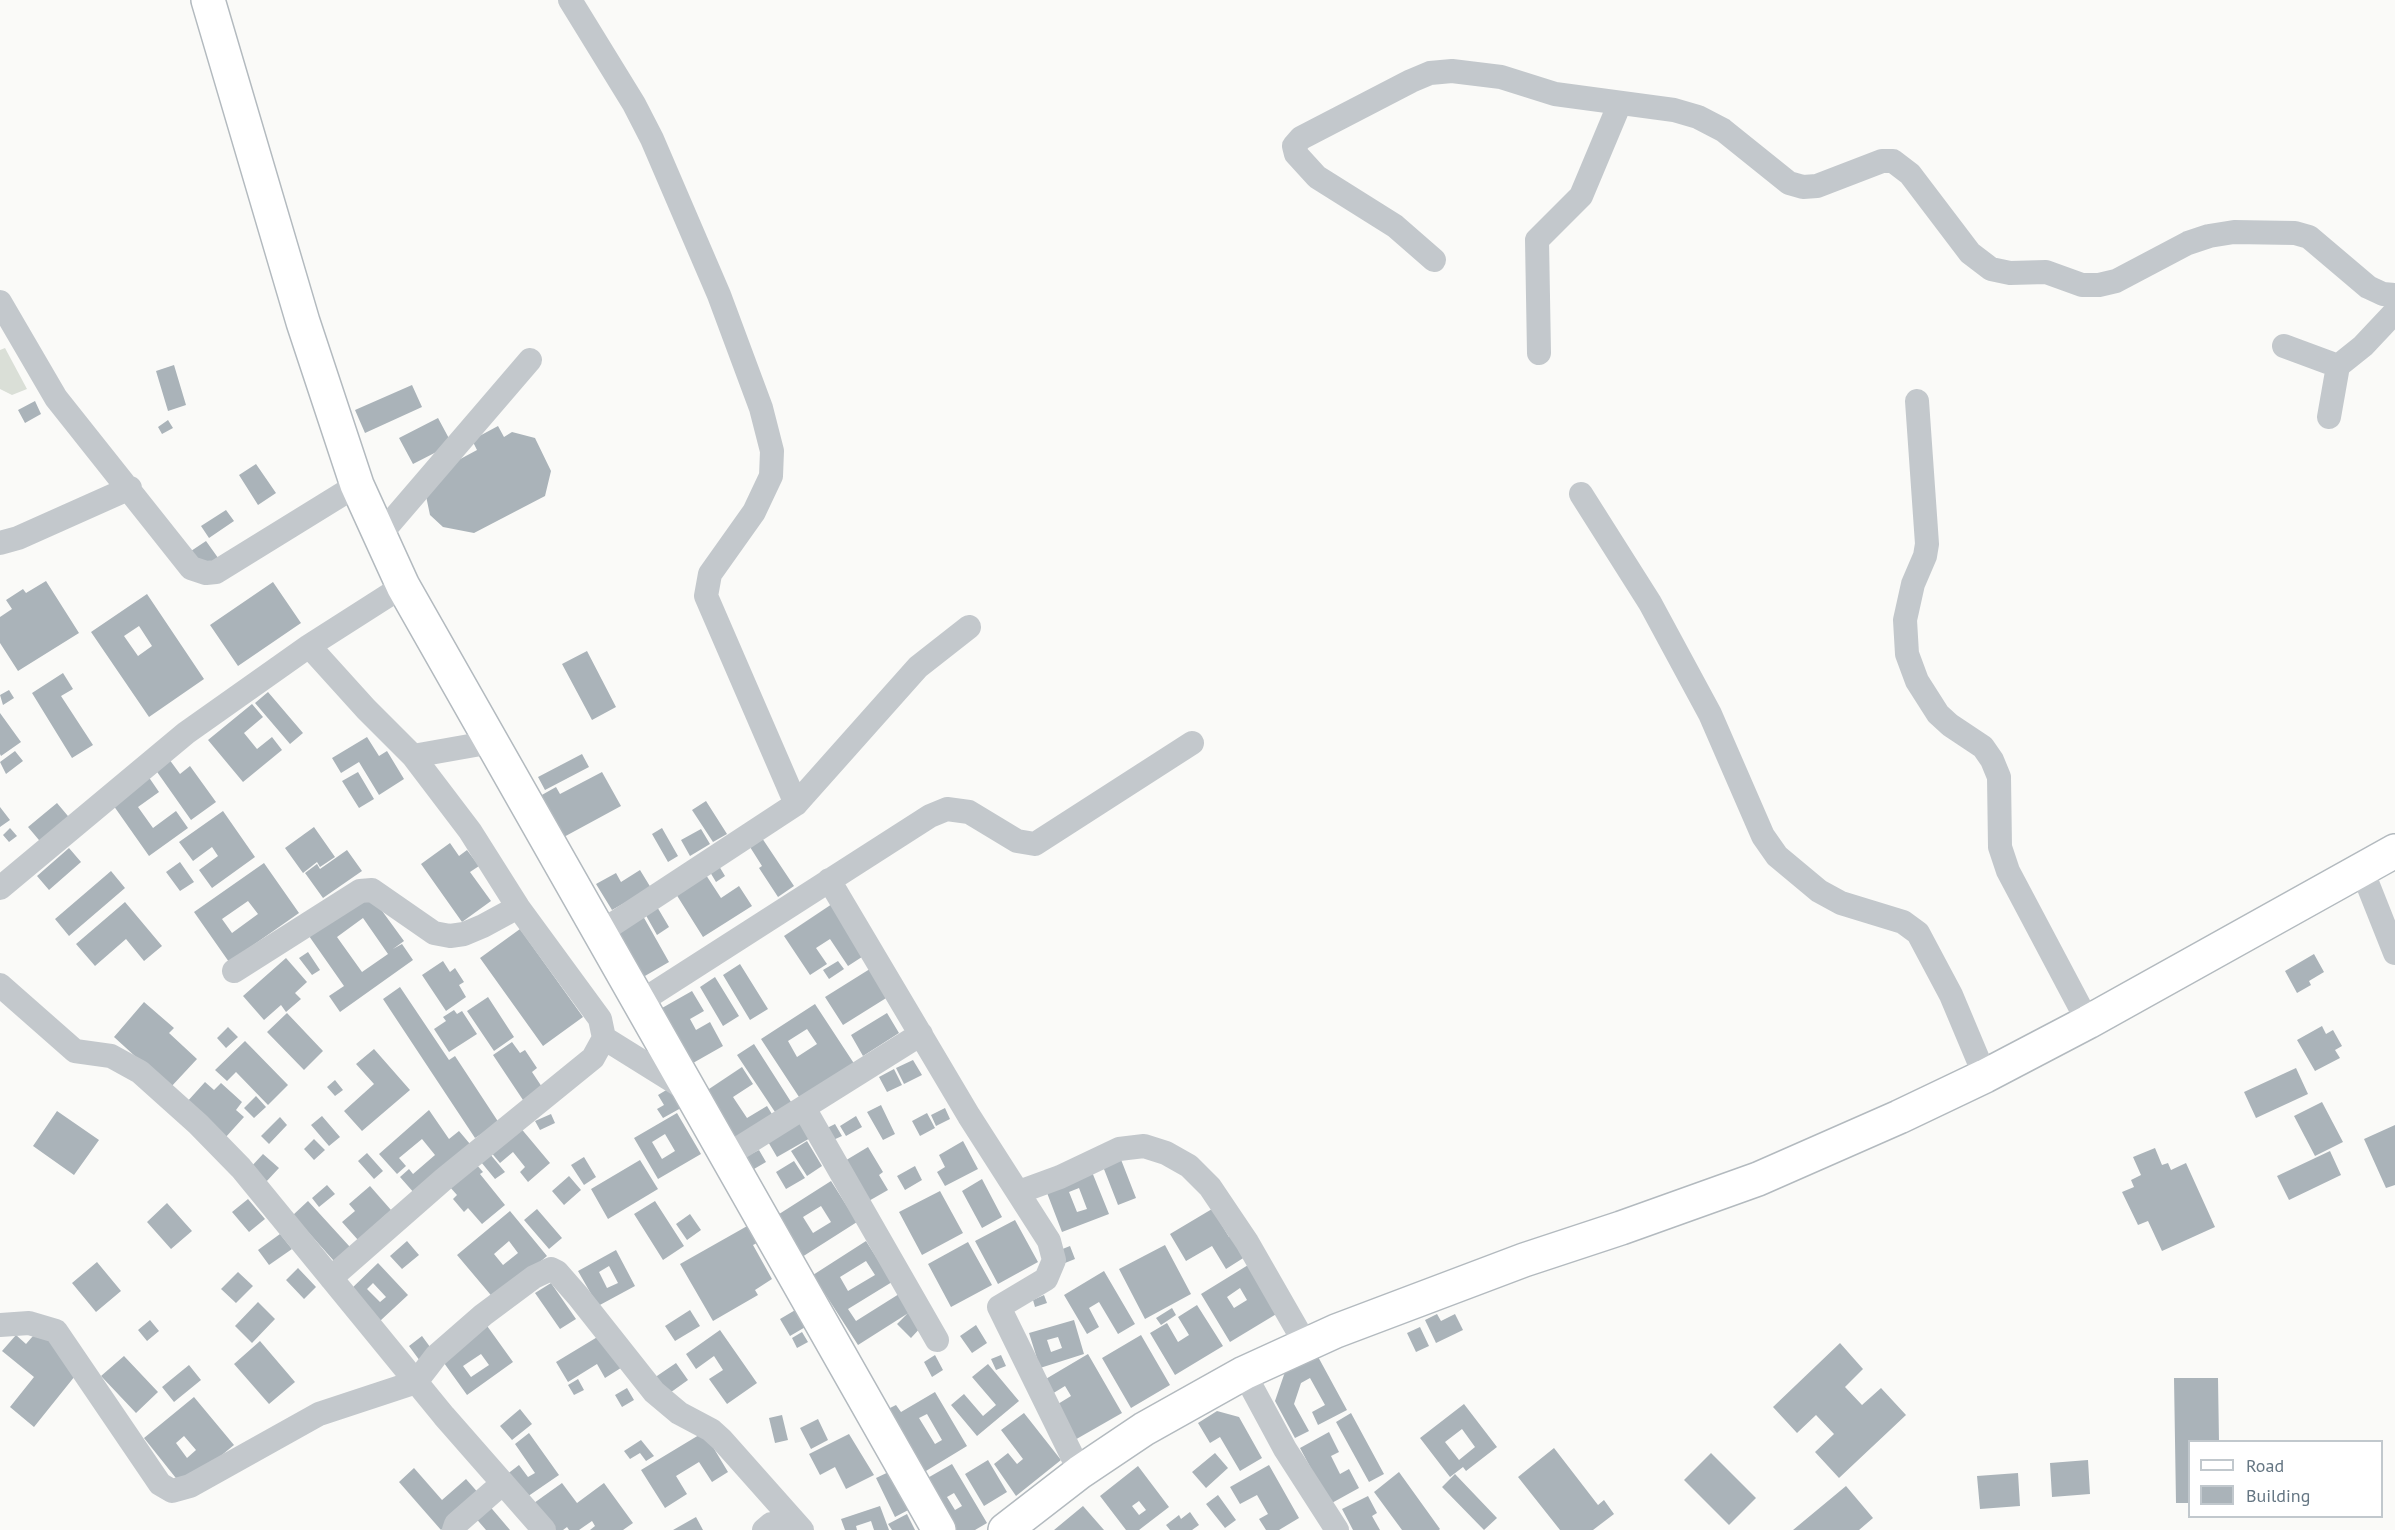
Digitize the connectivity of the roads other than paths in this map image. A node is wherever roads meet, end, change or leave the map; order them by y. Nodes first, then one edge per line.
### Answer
1 (208, 0) edge
2 (570, 0) edge
3 (1620, 103) junction
4 (1434, 260) dead end
5 (2395, 295) edge
6 (0, 302) edge
7 (2395, 312) edge
8 (2284, 346) dead end
9 (1539, 353) dead end
10 (530, 360) dead end
11 (2338, 366) junction
12 (1917, 401) dead end
13 (2329, 417) dead end
14 (357, 484) junction
15 (130, 488) junction
16 (1581, 494) dead end
17 (379, 536) junction
18 (0, 543) edge
19 (403, 586) junction
20 (969, 627) dead end
21 (309, 646) junction
22 (492, 742) junction
23 (1192, 743) dead end
24 (413, 756) junction
25 (796, 804) junction
26 (2395, 851) edge
27 (2362, 870) junction
28 (829, 880) junction
29 (0, 888) edge
30 (518, 907) junction
31 (2387, 909) edge
32 (601, 932) junction
33 (2395, 953) edge
34 (234, 971) dead end
35 (0, 985) edge
36 (640, 1002) junction
37 (2088, 1022) junction
38 (921, 1034) junction
39 (604, 1038) junction
40 (1985, 1076) junction
41 (692, 1093) junction
42 (804, 1108) junction
43 (728, 1155) junction
44 (1019, 1192) junction
45 (331, 1278) junction
46 (0, 1325) edge
47 (937, 1340) dead end
48 (1305, 1345) junction
49 (1244, 1373) junction
50 (416, 1382) junction
51 (1080, 1472) junction
52 (503, 1483) junction
53 (1326, 1526) edge
54 (454, 1530) edge
55 (544, 1530) edge
56 (764, 1530) edge
57 (802, 1530) edge
58 (939, 1530) edge
59 (1005, 1530) edge

1 - 14 street
2 - 25 street
3 - 4 street
3 - 5 street
3 - 9 street
6 - 15 street
7 - 11 street
8 - 11 street
10 - 17 street
11 - 13 street
12 - 37 street
14 - 15 street
14 - 17 street
15 - 18 street
16 - 40 street
17 - 19 street
19 - 21 street
19 - 22 street
20 - 25 street
21 - 24 street
21 - 29 street
22 - 24 street
22 - 32 street
23 - 28 street
24 - 30 street
25 - 32 street
26 - 27 street
27 - 31 street
27 - 37 street
28 - 36 street
28 - 38 street
30 - 34 street
30 - 39 street
31 - 33 street
32 - 36 street
35 - 45 street
36 - 41 street
37 - 40 street
38 - 42 street
38 - 44 street
39 - 41 street
39 - 45 street
40 - 48 street
41 - 43 street
42 - 43 street
42 - 47 street
43 - 58 street
44 - 48 street
44 - 51 street
45 - 50 street
46 - 50 street
48 - 49 street
49 - 51 street
49 - 53 street
50 - 52 street
50 - 57 street
51 - 59 street
52 - 54 street
52 - 55 street
56 - 57 street

